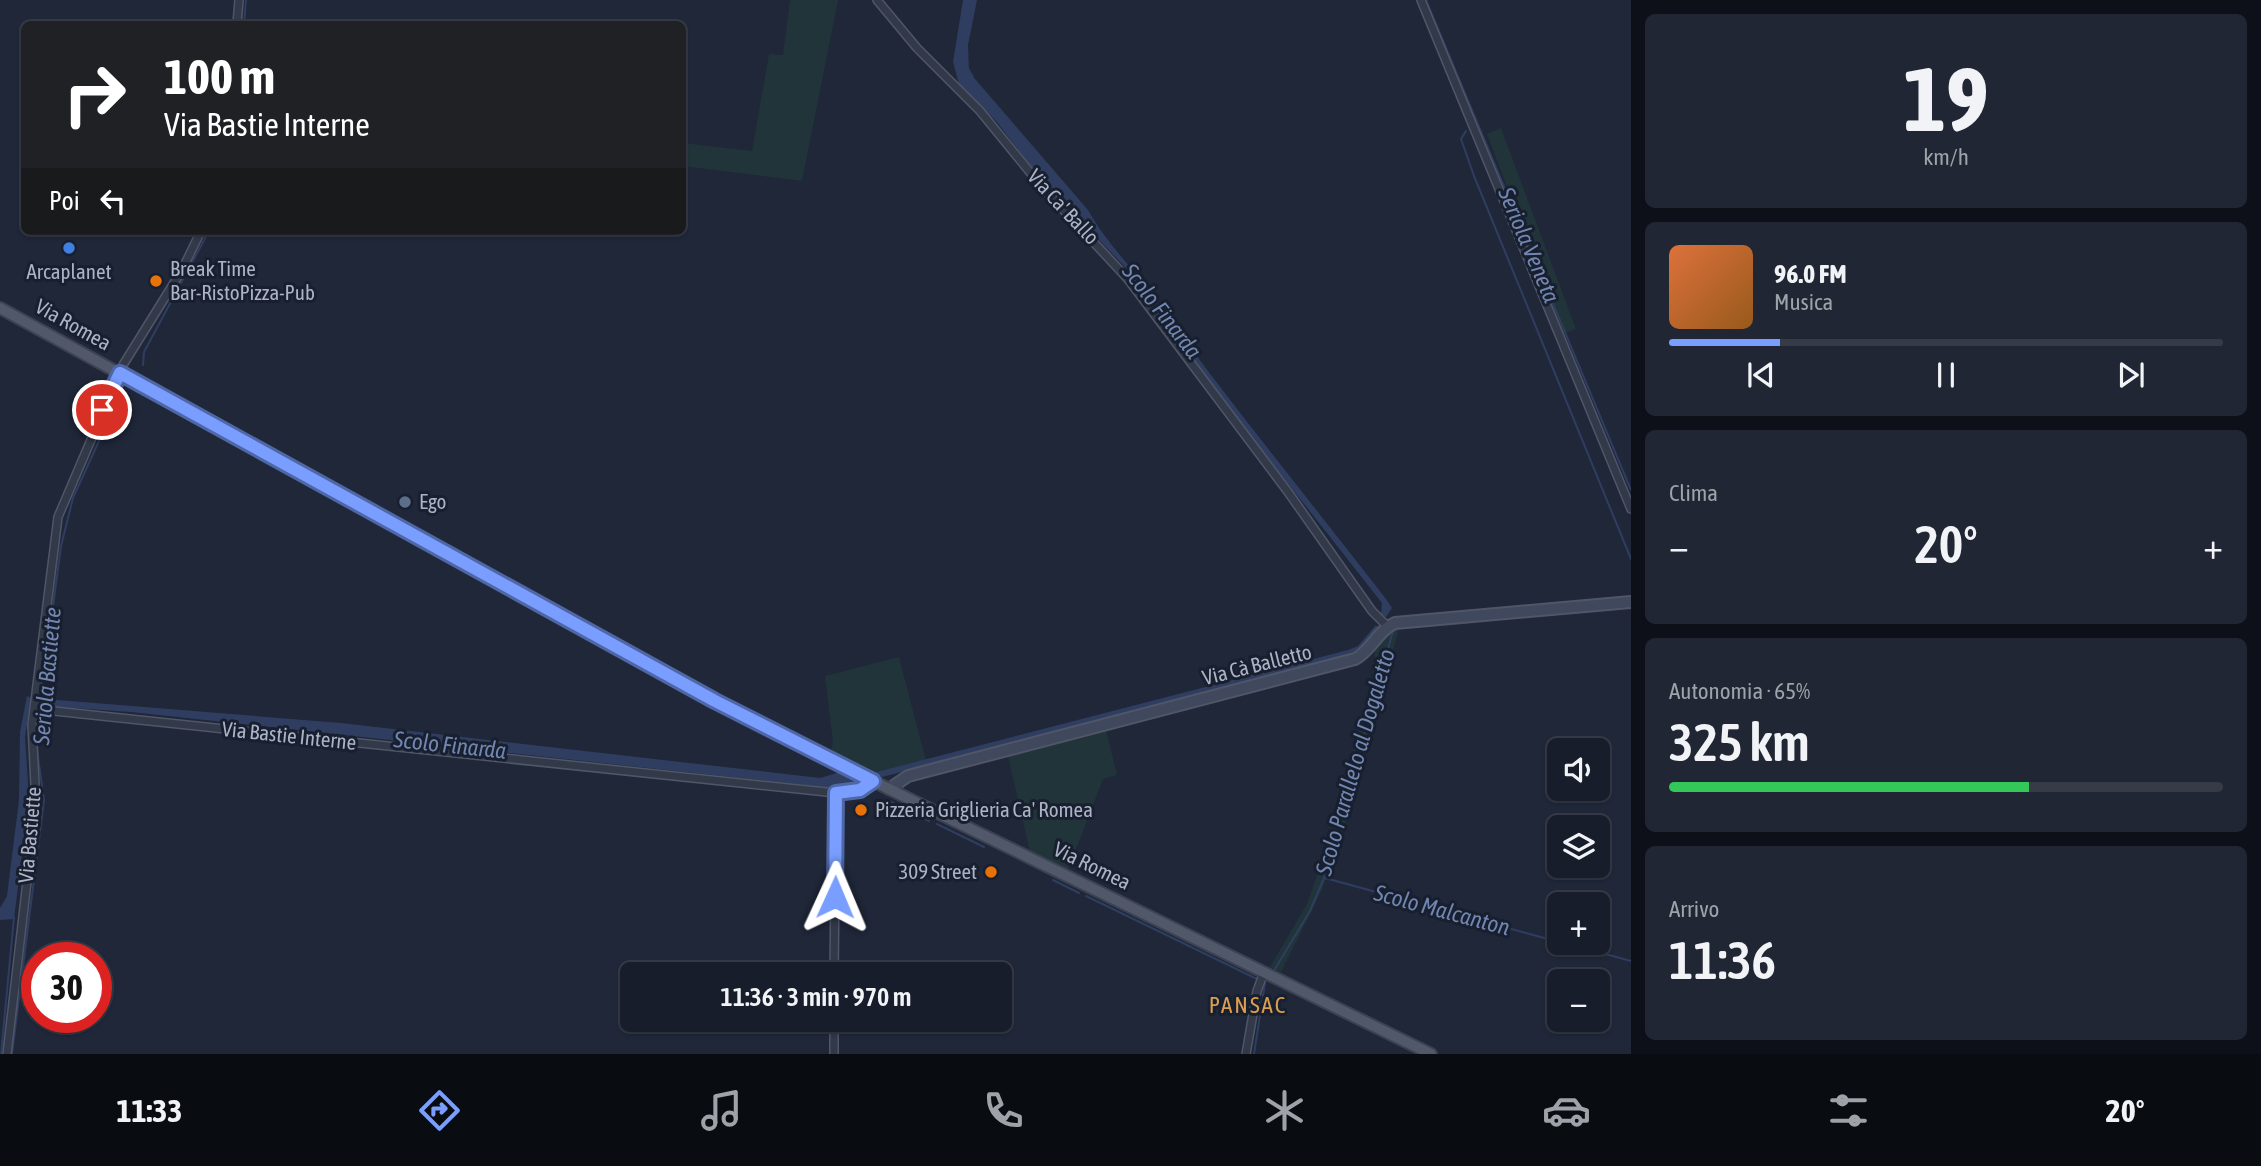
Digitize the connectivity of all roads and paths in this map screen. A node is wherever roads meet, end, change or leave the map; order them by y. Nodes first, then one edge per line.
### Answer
1 (239, 0) edge
2 (877, 0) edge
3 (1421, 0) edge
4 (237, 21) edge
5 (199, 235) edge
6 (0, 308) edge
7 (120, 373) junction
8 (1631, 509) edge
9 (1631, 602) edge
10 (1387, 626) junction
11 (38, 709) junction
12 (873, 781) junction
13 (889, 789) junction
14 (836, 793) junction
15 (834, 962) edge
16 (1264, 972) junction
17 (834, 1032) edge
18 (7, 1054) edge
19 (834, 1054) edge
20 (1246, 1054) edge
21 (1432, 1054) edge

1 - 4 street
2 - 10 street, Via Ca' Ballo
3 - 8 street
5 - 7 street, Via Bastiette
6 - 7 main road, Via Romea
7 - 11 street, Via Bastiette
7 - 12 main road, Via Romea
9 - 10 street
10 - 13 street, Via Cà Balletto
11 - 14 street, Via Bastie Interne
11 - 18 street, Via Bastiette
12 - 13 main road, Via Romea
12 - 14 street, Via Bastie Interne
13 - 16 main road, Via Romea
14 - 15 street
16 - 20 street
16 - 21 main road, Via Romea
17 - 19 street

